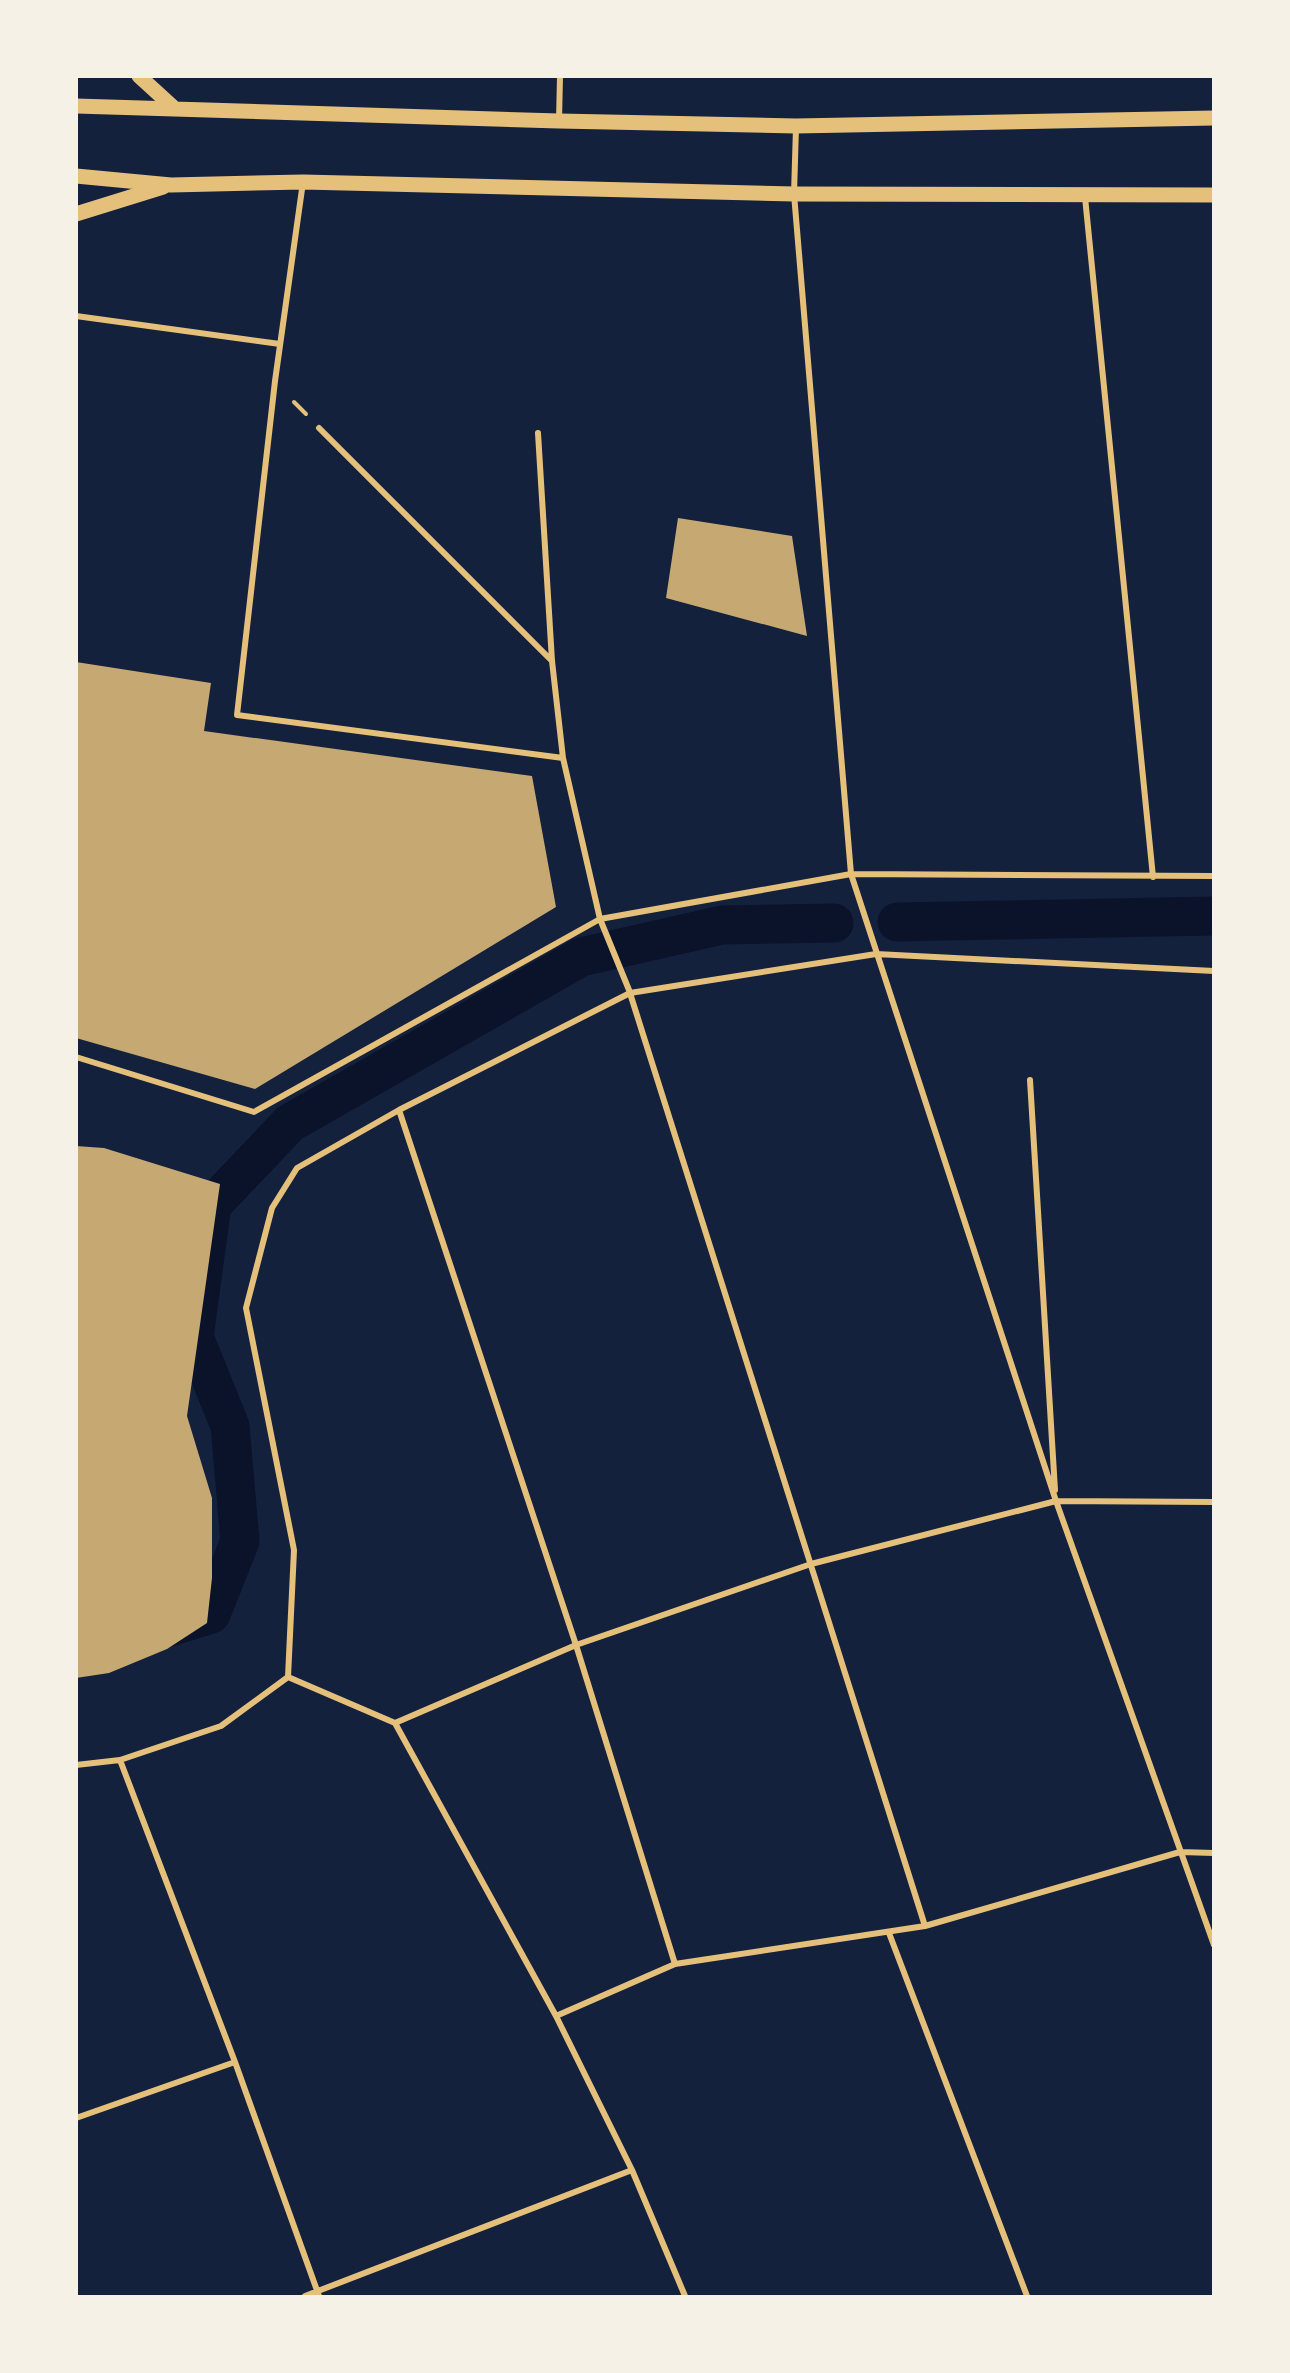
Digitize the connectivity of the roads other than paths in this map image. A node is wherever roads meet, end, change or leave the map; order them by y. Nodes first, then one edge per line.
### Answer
1 (139, 76) edge
2 (560, 76) edge
3 (76, 106) edge
4 (174, 108) junction
5 (1214, 118) edge
6 (558, 121) junction
7 (796, 126) junction
8 (76, 176) edge
9 (303, 182) junction
10 (171, 185) junction
11 (794, 194) junction
12 (1214, 195) edge
13 (1085, 196) junction
14 (76, 214) edge
15 (76, 316) edge
16 (280, 344) junction
17 (319, 428) dead end
18 (538, 433) dead end
19 (552, 661) junction
20 (563, 758) junction
21 (851, 874) junction
22 (1214, 876) edge
23 (1153, 877) junction
24 (600, 919) junction
25 (876, 954) junction
26 (1214, 971) edge
27 (629, 992) junction
28 (76, 1057) edge
29 (1030, 1080) dead end
30 (399, 1110) junction
31 (1056, 1501) junction
32 (1214, 1502) edge
33 (811, 1564) junction
34 (576, 1645) junction
35 (288, 1677) junction
36 (395, 1723) junction
37 (120, 1760) junction
38 (76, 1765) edge
39 (1180, 1852) junction
40 (1214, 1853) edge
41 (925, 1926) junction
42 (889, 1933) junction
43 (1214, 1945) edge
44 (675, 1964) junction
45 (556, 2016) junction
46 (235, 2062) junction
47 (76, 2118) edge
48 (632, 2170) junction
49 (318, 2294) edge
50 (305, 2296) edge
51 (685, 2296) edge
52 (1027, 2296) edge

1 - 4 main road
2 - 6 street
3 - 4 main road
4 - 6 main road
5 - 7 main road
6 - 7 main road
7 - 11 street
8 - 10 main road
9 - 10 main road
9 - 11 main road
9 - 16 street
10 - 14 main road
11 - 13 main road
11 - 21 street
12 - 13 main road
13 - 23 street
15 - 16 street
16 - 20 street
17 - 19 street
18 - 19 street
19 - 20 street
20 - 24 street
21 - 23 street
21 - 24 street
21 - 25 street
22 - 23 street
24 - 27 street
24 - 28 street
25 - 26 street
25 - 27 street
25 - 31 street
27 - 30 street
27 - 33 street
29 - 31 street
30 - 34 street
30 - 35 street
31 - 32 street
31 - 33 street
31 - 39 street
33 - 34 street
33 - 41 street
34 - 36 street
34 - 44 street
35 - 36 street
35 - 37 street
36 - 45 street
37 - 38 street
37 - 46 street
39 - 40 street
39 - 41 street
39 - 43 street
41 - 42 street
42 - 44 street
42 - 52 street
44 - 45 street
45 - 48 street
46 - 47 street
46 - 49 street
48 - 49 street
48 - 51 street
49 - 50 street

